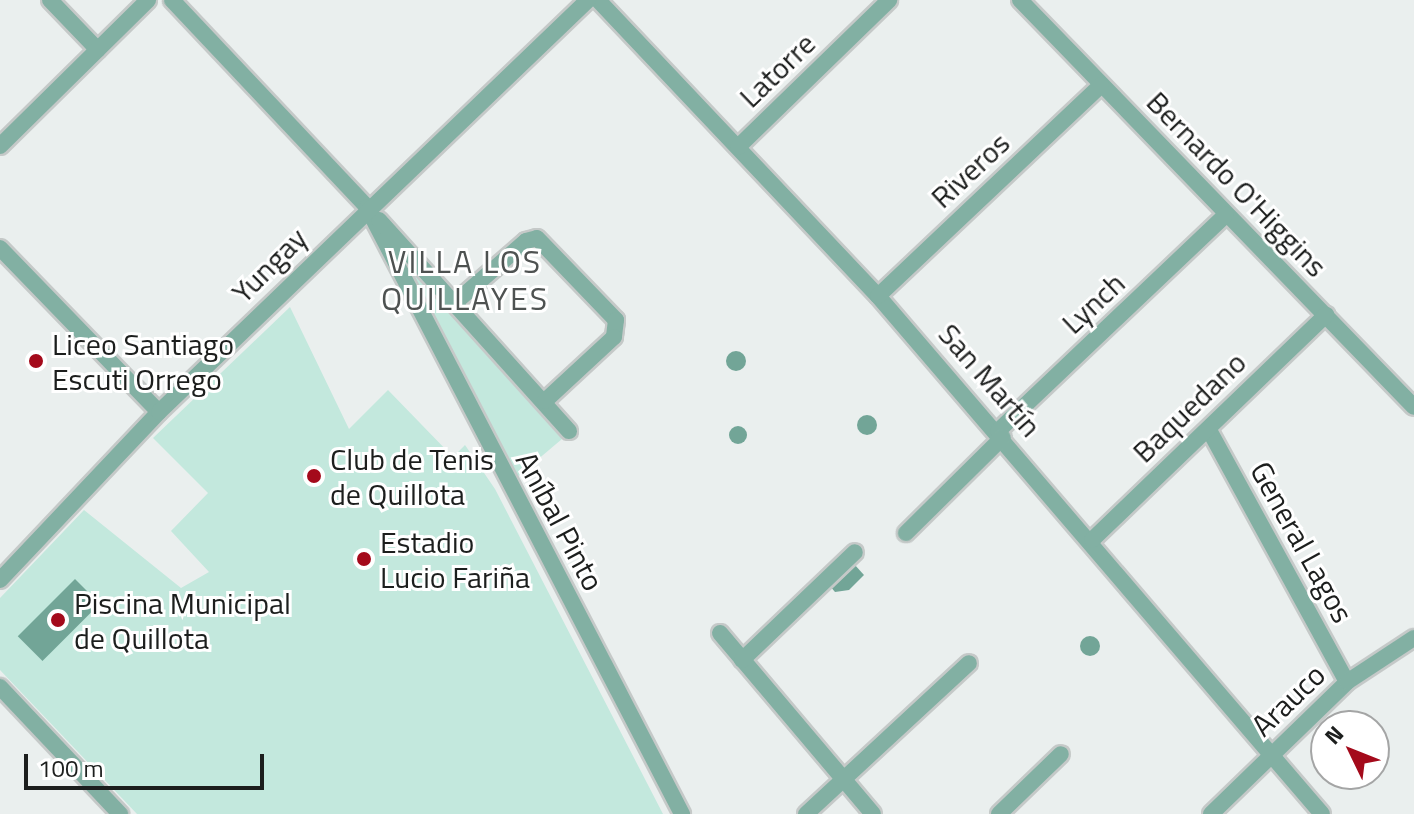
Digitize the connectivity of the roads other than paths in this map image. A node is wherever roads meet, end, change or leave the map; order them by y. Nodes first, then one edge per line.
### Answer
1 (50, 0) edge
2 (148, 0) edge
3 (172, 0) edge
4 (588, 0) edge
5 (598, 0) edge
6 (889, 0) edge
7 (1020, 0) edge
8 (98, 50) junction
9 (1101, 85) junction
10 (3, 136) edge
11 (738, 147) junction
12 (367, 207) junction
13 (1226, 215) junction
14 (0, 248) edge
15 (878, 296) junction
16 (457, 301) junction
17 (1326, 315) junction
18 (545, 401) junction
19 (1414, 407) edge
20 (159, 412) junction
21 (1209, 430) junction
22 (569, 431) dead end
23 (1001, 434) junction
24 (906, 533) dead end
25 (1092, 540) junction
26 (855, 552) dead end
27 (0, 580) edge
28 (720, 633) dead end
29 (1414, 638) edge
30 (742, 660) junction
31 (969, 663) dead end
32 (1347, 682) junction
33 (0, 687) edge
34 (1061, 754) dead end
35 (1271, 755) junction
36 (843, 778) junction
37 (120, 814) edge
38 (682, 814) edge
39 (806, 814) edge
40 (873, 814) edge
41 (999, 814) edge
42 (1211, 814) edge
43 (1322, 814) edge

1 - 8 street
2 - 8 street
3 - 12 street, Aníbal Pinto
4 - 12 street, Yungay
5 - 11 street, San Martín
6 - 11 street, Latorre
7 - 9 street, Bernardo O'Higgins
8 - 10 street
9 - 13 street, Bernardo O'Higgins
9 - 15 street, Riveros
11 - 15 street, San Martín
12 - 16 street
12 - 20 street, Yungay
12 - 38 street, Aníbal Pinto
13 - 17 street, Bernardo O'Higgins
13 - 23 street, Lynch
14 - 20 street
15 - 23 street, San Martín
16 - 18 street
16 - 18 street
17 - 19 street, Bernardo O'Higgins
17 - 21 street, Baquedano
18 - 22 street
20 - 27 street, Yungay
21 - 25 street, Baquedano
21 - 32 street, General Lagos
23 - 24 street, Lynch
23 - 25 street, San Martín
25 - 35 street, San Martín
26 - 30 street
28 - 30 street
29 - 32 street, Arauco
30 - 36 street
31 - 36 street
32 - 35 street, Arauco
33 - 37 street
34 - 41 street
35 - 42 street, Arauco
35 - 43 street, San Martín
36 - 39 street
36 - 40 street

